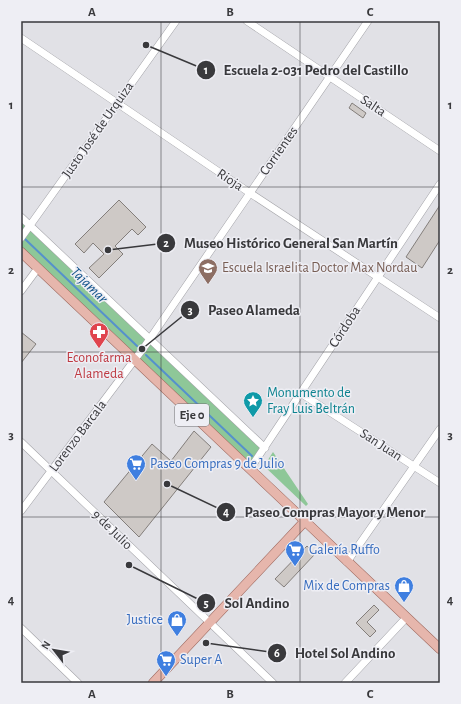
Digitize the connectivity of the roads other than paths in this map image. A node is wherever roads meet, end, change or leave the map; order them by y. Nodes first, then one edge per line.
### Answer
1 (176, 21) edge
2 (247, 21) edge
3 (368, 21) edge
4 (21, 38) edge
5 (330, 77) junction
6 (116, 104) junction
7 (440, 151) edge
8 (440, 184) edge
9 (250, 193) junction
10 (21, 217) edge
11 (30, 225) junction
12 (21, 238) edge
13 (21, 252) edge
14 (38, 268) junction
15 (378, 277) junction
16 (21, 291) edge
17 (440, 318) edge
18 (150, 339) junction
19 (135, 360) junction
20 (302, 394) junction
21 (440, 429) edge
22 (21, 442) edge
23 (265, 448) junction
24 (414, 466) junction
25 (250, 469) junction
26 (51, 472) junction
27 (440, 483) edge
28 (21, 511) edge
29 (305, 522) junction
30 (347, 562) junction
31 (406, 618) junction
32 (210, 623) junction
33 (21, 628) edge
34 (440, 649) edge
35 (78, 683) edge
36 (153, 683) edge
37 (273, 683) edge
38 (345, 683) edge

1 - 6 street, Justo José de Urquiza
2 - 5 street, Salta
3 - 5 street, Corrientes
4 - 6 street, Rioja
5 - 7 street, Salta
5 - 9 street, Corrientes
6 - 9 street, Rioja
6 - 11 street, Justo José de Urquiza
8 - 15 street, Córdoba
9 - 15 street, Rioja
9 - 18 street, Corrientes
10 - 11 street
11 - 12 street, Justo José de Urquiza
11 - 18 street
13 - 14 main road, Eje 0
14 - 16 street
14 - 19 main road, Eje 0
15 - 17 street, Rioja
15 - 20 street, Córdoba
18 - 19 street, Corrientes
18 - 23 street
19 - 25 main road, Eje 0
19 - 26 street, Lorenzo Barcala
20 - 23 street, Córdoba
20 - 24 street, San Juan
21 - 24 street
22 - 26 street, 9 de Julio
23 - 25 street, Córdoba
24 - 27 street, San Juan
24 - 30 street
25 - 29 main road, Eje 0
26 - 28 street, Lorenzo Barcala
26 - 32 street, 9 de Julio
29 - 30 main road, Eje 0
29 - 32 main road
30 - 31 main road, Eje 0
31 - 34 main road, Eje 0
31 - 38 street
32 - 36 main road
32 - 37 street, 9 de Julio
33 - 35 street

